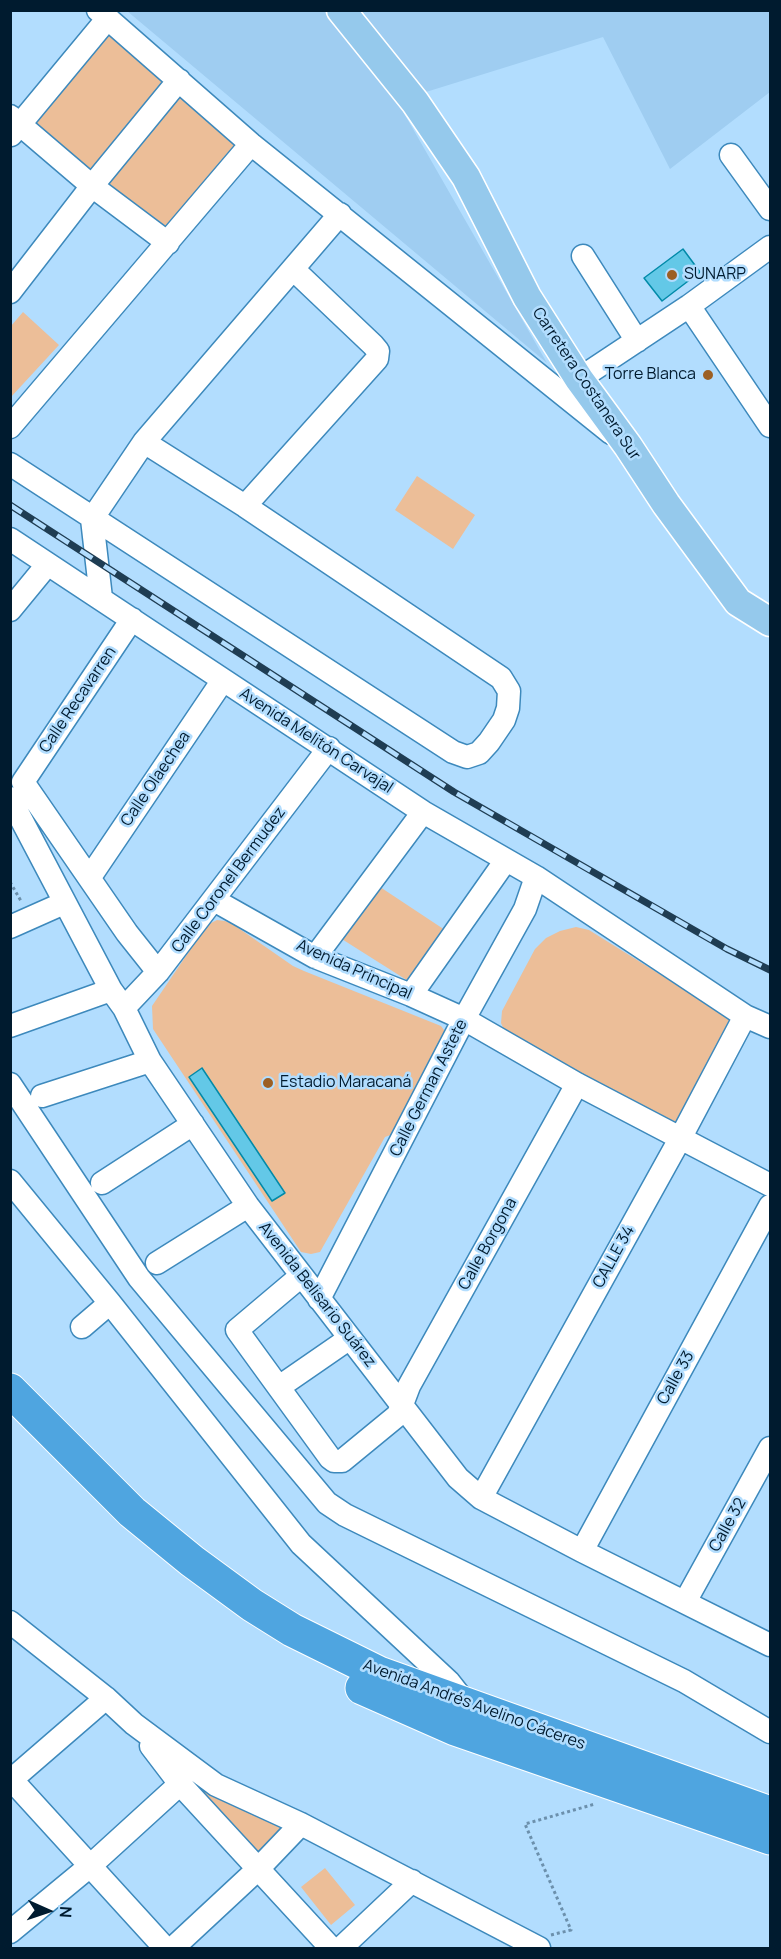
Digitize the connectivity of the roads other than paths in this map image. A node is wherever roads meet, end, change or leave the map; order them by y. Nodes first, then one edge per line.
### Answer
1 (341, 10) edge
2 (103, 14) edge
3 (179, 80) junction
4 (14, 125) edge
5 (251, 144) junction
6 (731, 155) dead end
7 (92, 186) junction
8 (771, 209) edge
9 (340, 214) junction
10 (168, 243) junction
11 (771, 247) edge
12 (583, 256) dead end
13 (293, 269) junction
14 (10, 292) edge
15 (689, 306) junction
16 (637, 341) junction
17 (579, 380) junction
18 (771, 426) edge
19 (10, 427) edge
20 (144, 442) junction
21 (628, 446) junction
22 (10, 464) edge
23 (246, 506) junction
24 (92, 519) junction
25 (10, 539) edge
26 (46, 564) junction
27 (101, 598) junction
28 (10, 610) edge
29 (132, 619) junction
30 (771, 622) edge
31 (223, 680) junction
32 (329, 748) junction
33 (17, 790) edge
34 (423, 812) junction
35 (506, 860) junction
36 (90, 877) junction
37 (536, 877) junction
38 (214, 900) junction
39 (64, 903) junction
40 (10, 927) edge
41 (315, 957) junction
42 (158, 972) junction
43 (411, 995) junction
44 (117, 999) junction
45 (745, 1016) junction
46 (465, 1019) junction
47 (10, 1026) edge
48 (771, 1027) edge
49 (150, 1061) junction
50 (10, 1084) edge
51 (577, 1084) junction
52 (42, 1096) dead end
53 (193, 1124) junction
54 (681, 1137) junction
55 (10, 1181) edge
56 (102, 1183) dead end
57 (771, 1185) edge
58 (248, 1206) junction
59 (771, 1206) edge
60 (157, 1263) dead end
61 (301, 1276) junction
62 (320, 1299) junction
63 (110, 1303) junction
64 (82, 1327) dead end
65 (350, 1338) junction
66 (279, 1387) junction
67 (10, 1390) edge
68 (402, 1404) junction
69 (10, 1418) edge
70 (771, 1448) edge
71 (481, 1498) junction
72 (582, 1551) junction
73 (686, 1602) junction
74 (11, 1623) edge
75 (771, 1645) edge
76 (106, 1698) junction
77 (461, 1703) junction
78 (134, 1724) junction
79 (771, 1732) edge
80 (11, 1779) edge
81 (180, 1784) junction
82 (771, 1813) edge
83 (301, 1824) junction
84 (771, 1838) edge
85 (90, 1866) junction
86 (258, 1869) junction
87 (412, 1881) junction
88 (10, 1932) edge
89 (528, 1946) edge
90 (165, 1948) edge
91 (173, 1948) edge
92 (331, 1948) edge
93 (340, 1948) edge

1 - 17 main road, Carretera Costanera Sur
2 - 3 street
2 - 4 street
3 - 5 street
3 - 7 street
4 - 7 street
5 - 9 street
5 - 10 street
6 - 8 street
7 - 10 street
7 - 14 street
9 - 13 street
9 - 21 street
10 - 19 street
11 - 15 street
12 - 16 street
13 - 20 street
13 - 23 street
15 - 16 street
15 - 18 street
16 - 17 street
17 - 21 main road, Carretera Costanera Sur
20 - 23 street
20 - 24 street
21 - 30 main road, Carretera Costanera Sur
22 - 24 street
23 - 24 street
24 - 27 street
25 - 26 street, Avenida Melitón Carvajal
26 - 27 street, Avenida Melitón Carvajal
26 - 28 street
27 - 29 street, Avenida Melitón Carvajal
29 - 31 street, Avenida Melitón Carvajal
29 - 33 street, Calle Recavarren
31 - 32 street, Avenida Melitón Carvajal
31 - 36 street, Calle Olaechea
32 - 34 street, Avenida Melitón Carvajal
32 - 38 street, Calle Coronel Bermudez
33 - 36 street
33 - 39 street, Avenida Belisario Suárez
34 - 35 street, Avenida Melitón Carvajal
34 - 41 street
35 - 37 street, Avenida Melitón Carvajal
35 - 43 street
36 - 42 street
37 - 45 street, Avenida Melitón Carvajal
37 - 46 street, Calle German Astete
38 - 41 street, Avenida Principal
38 - 42 street, Calle Coronel Bermudez
39 - 40 street
39 - 44 street, Avenida Belisario Suárez
41 - 43 street, Avenida Principal
42 - 44 street, Calle Coronel Bermudez
43 - 46 street, Avenida Principal
44 - 47 street
44 - 49 street, Avenida Belisario Suárez
45 - 48 street, Avenida Melitón Carvajal
45 - 54 street, CALLE 34
46 - 51 street, Avenida Principal
46 - 62 street, Calle German Astete
49 - 52 street
49 - 53 street, Avenida Belisario Suárez
50 - 79 street
51 - 54 street, Avenida Principal
51 - 68 street, Calle Borgona
53 - 56 street
53 - 58 street, Avenida Belisario Suárez
54 - 57 street, Avenida Principal
54 - 71 street, CALLE 34
55 - 63 street
58 - 60 street
58 - 61 street, Avenida Belisario Suárez
59 - 72 street, Calle 33
61 - 62 street, Avenida Belisario Suárez
61 - 66 street
62 - 65 street, Avenida Belisario Suárez
63 - 64 street
63 - 77 street
65 - 66 street
65 - 68 street, Avenida Belisario Suárez
66 - 68 street, Calle Borgona
67 - 77 highway, Avenida Andrés Avelino Cáceres
68 - 71 street, Avenida Belisario Suárez
69 - 84 highway, Avenida Andrés Avelino Cáceres
70 - 73 street, Calle 32
71 - 72 street, Avenida Belisario Suárez
72 - 73 street, Avenida Belisario Suárez
73 - 75 street, Avenida Belisario Suárez
74 - 76 street
76 - 78 street
76 - 80 street
77 - 82 highway, Avenida Andrés Avelino Cáceres
78 - 81 street
78 - 83 street
80 - 85 street
81 - 85 street
81 - 86 street
83 - 86 street
83 - 87 street
85 - 88 street
85 - 90 street
86 - 91 street
86 - 92 street
87 - 89 street
87 - 93 street

